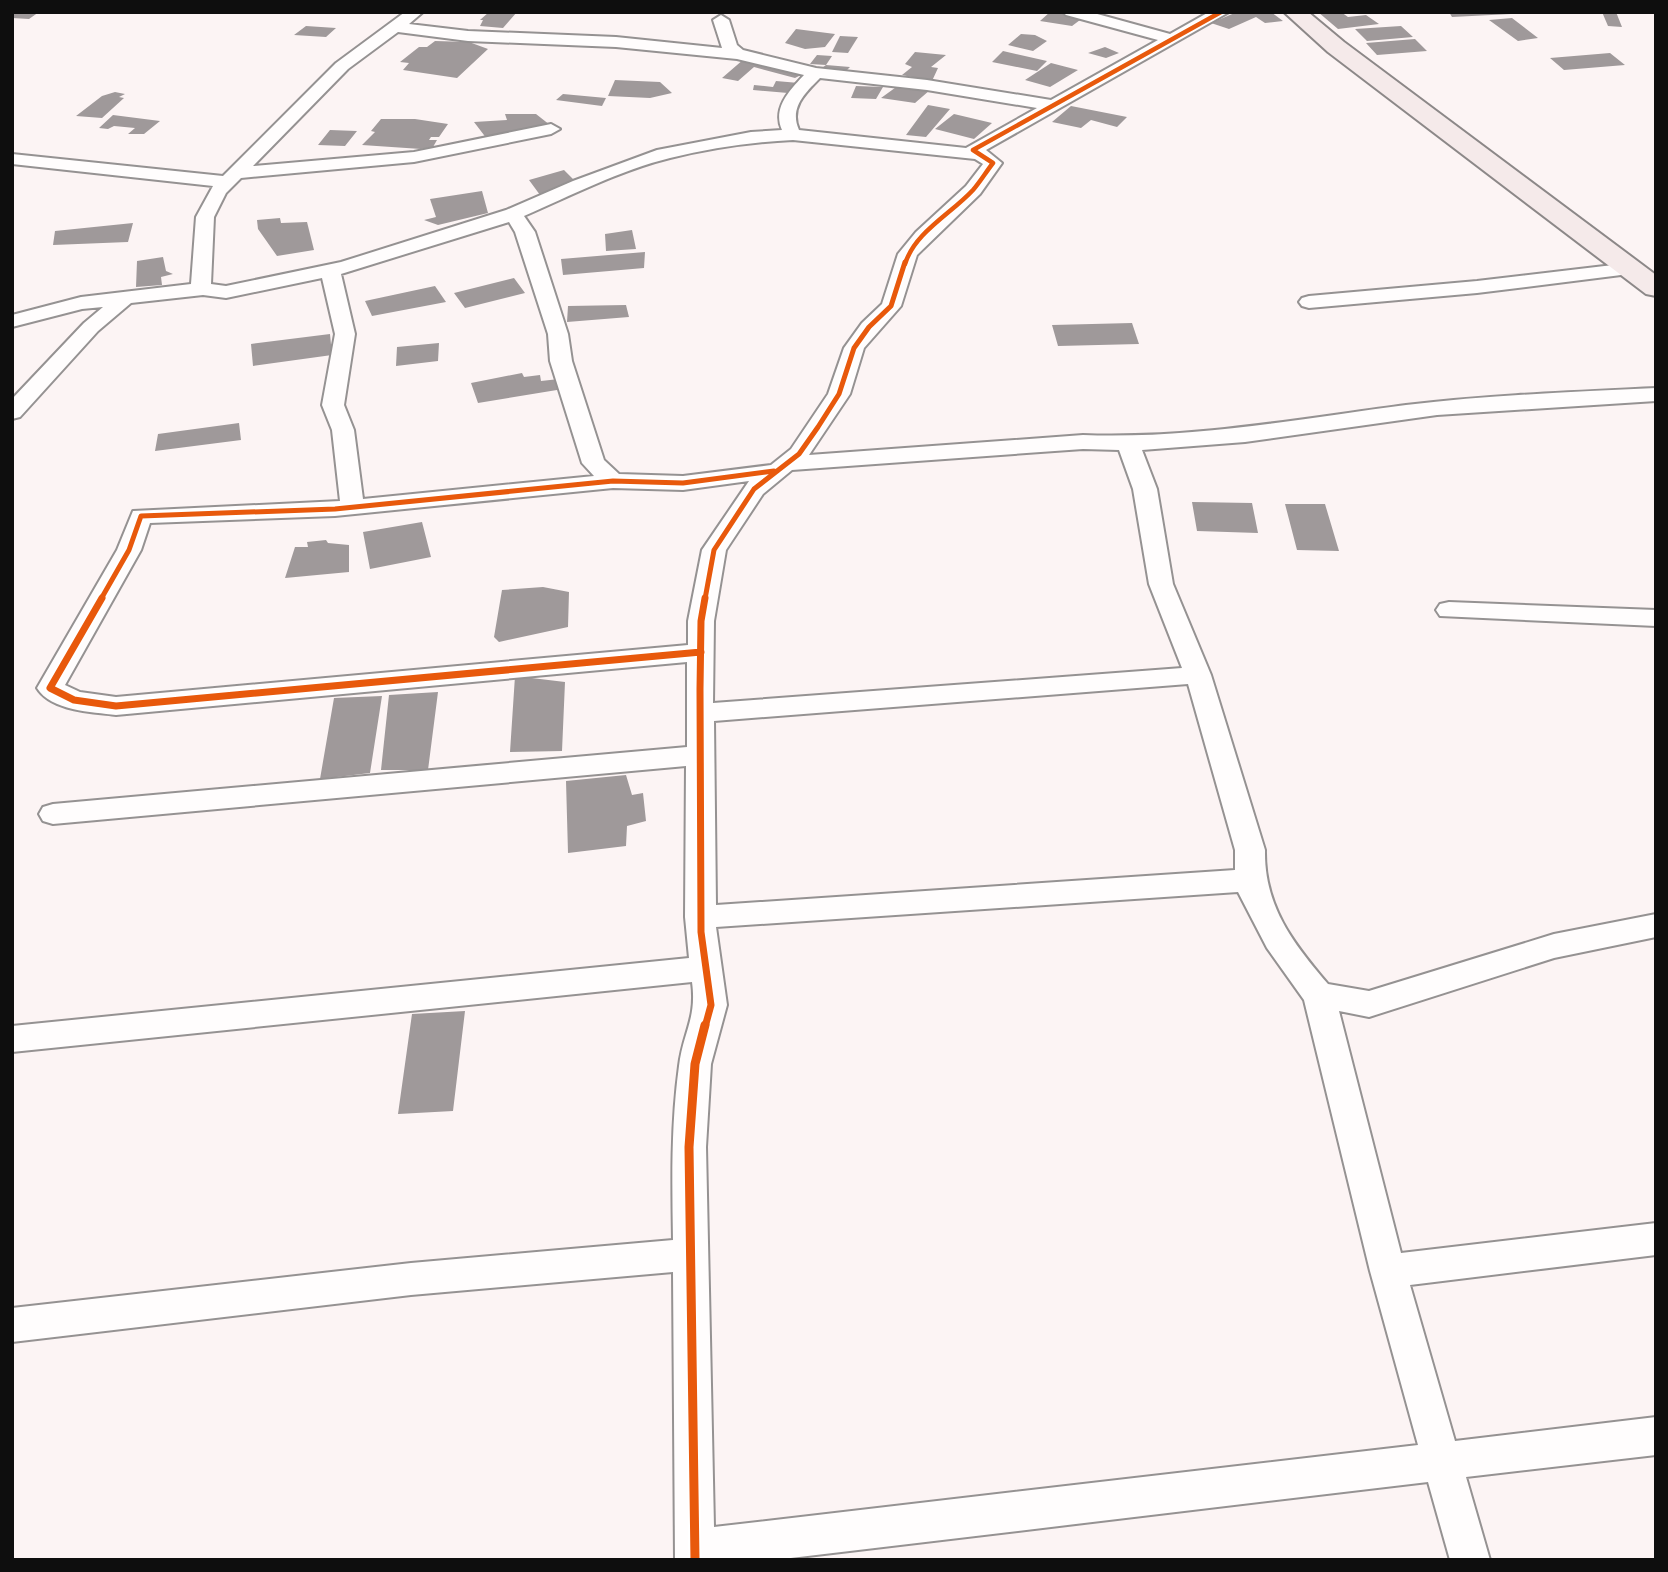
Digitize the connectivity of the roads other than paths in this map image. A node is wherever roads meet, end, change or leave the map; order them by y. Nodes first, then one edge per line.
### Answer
1 (415, 12) edge
2 (1071, 12) edge
3 (1221, 12) edge
4 (1295, 12) edge
5 (722, 20) dead end
6 (396, 27) junction
7 (1171, 39) junction
8 (737, 54) junction
9 (816, 73) junction
10 (1053, 105) junction
11 (551, 129) dead end
12 (793, 135) junction
13 (975, 154) junction
14 (12, 159) edge
15 (232, 177) junction
16 (513, 214) junction
17 (1630, 269) junction
18 (330, 271) junction
19 (1656, 288) edge
20 (203, 289) junction
21 (125, 298) junction
22 (1309, 302) dead end
23 (12, 321) edge
24 (1656, 394) edge
25 (12, 412) edge
26 (1129, 446) junction
27 (781, 468) junction
28 (613, 481) junction
29 (352, 507) junction
30 (1449, 610) dead end
31 (1656, 618) edge
32 (701, 652) junction
33 (1198, 675) junction
34 (700, 713) junction
35 (700, 755) junction
36 (53, 814) dead end
37 (1250, 880) junction
38 (701, 917) junction
39 (1656, 925) edge
40 (708, 968) junction
41 (1319, 995) junction
42 (12, 1039) edge
43 (1656, 1239) edge
44 (691, 1254) junction
45 (1388, 1271) junction
46 (12, 1325) edge
47 (1656, 1436) edge
48 (1442, 1460) junction
49 (695, 1555) edge
50 (1470, 1560) edge

1 - 6 street
2 - 7 street
3 - 7 street
4 - 17 street
5 - 8 street
6 - 8 street
6 - 15 street
7 - 10 street
8 - 9 street
9 - 10 street
9 - 12 street
10 - 13 street
11 - 15 street
12 - 13 street
12 - 16 street
13 - 27 street
14 - 15 street
15 - 20 street
16 - 18 street
16 - 28 street
17 - 19 street
17 - 22 street
18 - 20 street
18 - 29 street
20 - 21 street
21 - 23 street
21 - 25 street
24 - 26 street
26 - 27 street
26 - 33 street
27 - 28 street
27 - 32 street
28 - 29 street
29 - 32 street
30 - 31 street
32 - 34 street
33 - 34 street
33 - 37 street
34 - 35 street
35 - 36 street
35 - 38 street
37 - 38 street
37 - 41 street
38 - 40 street
39 - 41 street
40 - 42 street
40 - 44 street
41 - 45 street
43 - 45 street
44 - 46 street
44 - 49 street
45 - 48 street
47 - 48 street
48 - 49 street
48 - 50 street

